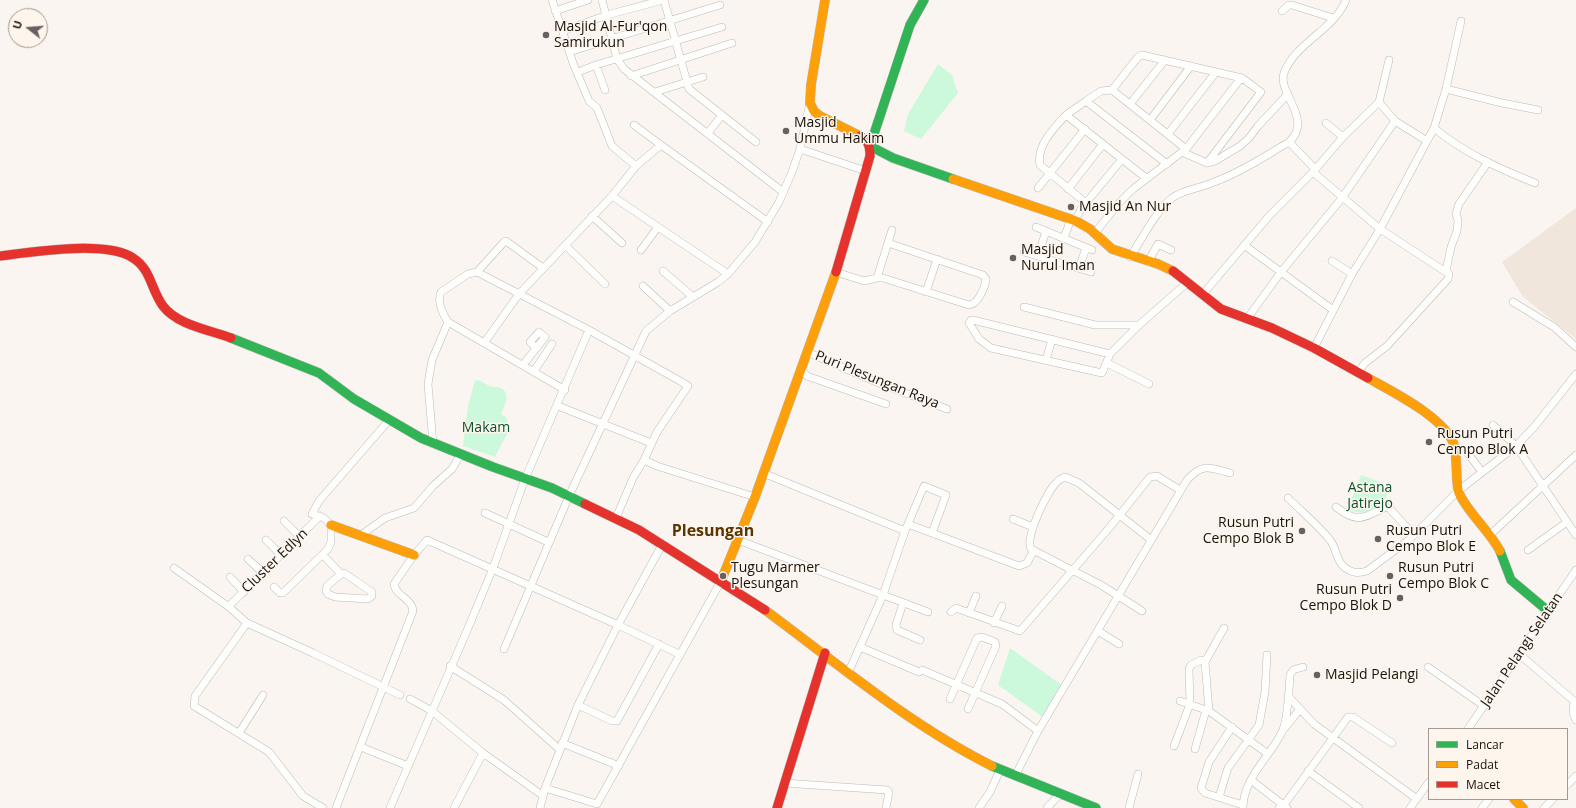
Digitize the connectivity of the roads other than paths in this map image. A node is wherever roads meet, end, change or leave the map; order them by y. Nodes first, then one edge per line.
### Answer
1 (552, 0) edge
2 (588, 0) edge
3 (602, 0) edge
4 (663, 0) edge
5 (825, 0) edge
6 (924, 0) edge
7 (1346, 0) edge
8 (720, 5) dead end
9 (555, 11) junction
10 (1282, 11) dead end
11 (607, 15) junction
12 (1334, 18) junction
13 (670, 21) junction
14 (1461, 22) dead end
15 (722, 27) dead end
16 (562, 31) junction
17 (612, 38) junction
18 (676, 40) junction
19 (732, 43) dead end
20 (569, 52) junction
21 (617, 59) junction
22 (1165, 60) junction
23 (1389, 60) dead end
24 (680, 61) junction
25 (596, 65) junction
26 (1191, 66) junction
27 (578, 72) junction
28 (1216, 72) junction
29 (631, 76) junction
30 (703, 77) dead end
31 (1241, 78) junction
32 (686, 82) junction
33 (1446, 89) junction
34 (605, 90) dead end
35 (1112, 90) junction
36 (655, 92) junction
37 (1288, 94) junction
38 (1086, 101) junction
39 (1379, 102) junction
40 (810, 103) junction
41 (1130, 104) junction
42 (1538, 110) dead end
43 (722, 115) junction
44 (1066, 115) junction
45 (1150, 120) junction
46 (1395, 121) junction
47 (1326, 123) dead end
48 (634, 125) dead end
49 (1434, 128) junction
50 (1085, 129) junction
51 (708, 133) junction
52 (1168, 134) junction
53 (1343, 137) junction
54 (1427, 141) junction
55 (756, 142) dead end
56 (1289, 142) junction
57 (1104, 144) junction
58 (661, 145) junction
59 (870, 146) junction
60 (800, 149) junction
61 (1184, 151) junction
62 (1122, 159) junction
63 (1488, 162) junction
64 (1207, 163) junction
65 (1167, 164) junction
66 (636, 166) junction
67 (866, 171) junction
68 (1314, 171) junction
69 (1049, 174) junction
70 (1146, 178) junction
71 (1536, 183) dead end
72 (1038, 188) dead end
73 (1068, 189) junction
74 (783, 192) junction
75 (612, 196) junction
76 (1342, 198) junction
77 (1086, 203) junction
78 (592, 216) junction
79 (1074, 220) junction
80 (768, 222) junction
81 (658, 227) junction
82 (1036, 227) dead end
83 (1380, 229) junction
84 (892, 230) dead end
85 (1046, 231) junction
86 (1095, 233) junction
87 (1066, 239) junction
88 (622, 243) dead end
89 (888, 243) junction
90 (565, 245) junction
91 (1244, 245) junction
92 (641, 250) dead end
93 (1171, 250) dead end
94 (1024, 252) dead end
95 (0, 256) edge
96 (1038, 256) junction
97 (1130, 257) junction
98 (937, 259) junction
99 (1332, 261) dead end
100 (1148, 262) junction
101 (543, 268) junction
102 (1079, 268) junction
103 (663, 271) dead end
104 (1446, 271) junction
105 (477, 272) junction
106 (836, 272) junction
107 (1091, 272) dead end
108 (1281, 272) junction
109 (728, 274) junction
110 (1352, 274) junction
111 (877, 278) junction
112 (1188, 282) junction
113 (605, 284) dead end
114 (643, 286) dead end
115 (926, 292) junction
116 (519, 294) junction
117 (1203, 294) junction
118 (693, 297) junction
119 (1513, 302) dead end
120 (1024, 306) dead end
121 (1333, 310) junction
122 (670, 311) junction
123 (1247, 319) junction
124 (448, 322) junction
125 (1139, 325) junction
126 (589, 330) junction
127 (1052, 339) junction
128 (484, 343) junction
129 (552, 344) dead end
130 (1576, 346) edge
131 (536, 348) dead end
132 (1314, 348) junction
133 (807, 352) junction
134 (635, 354) junction
135 (1110, 354) junction
136 (1046, 360) junction
137 (1107, 363) junction
138 (523, 365) junction
139 (801, 369) junction
140 (534, 371) junction
141 (1358, 372) junction
142 (1576, 374) edge
143 (1149, 384) dead end
144 (565, 390) junction
145 (886, 404) dead end
146 (558, 406) junction
147 (947, 409) dead end
148 (390, 419) junction
149 (603, 424) junction
150 (1494, 425) dead end
151 (652, 443) junction
152 (433, 444) junction
153 (1516, 446) junction
154 (1455, 448) junction
155 (460, 455) junction
156 (1576, 455) edge
157 (644, 460) junction
158 (1482, 472) junction
159 (763, 473) junction
160 (1230, 473) dead end
161 (525, 479) junction
162 (1543, 485) junction
163 (1180, 490) junction
164 (1458, 491) junction
165 (569, 496) junction
166 (755, 497) junction
167 (1288, 498) dead end
168 (1336, 507) dead end
169 (485, 513) dead end
170 (320, 516) junction
171 (1119, 516) junction
172 (616, 518) junction
173 (1013, 519) dead end
174 (284, 521) dead end
175 (1567, 522) junction
176 (508, 524) junction
177 (908, 524) junction
178 (331, 525) junction
179 (1032, 527) junction
180 (905, 531) junction
181 (932, 533) junction
182 (1491, 534) junction
183 (361, 535) junction
184 (1414, 535) junction
185 (1576, 535) edge
186 (300, 537) junction
187 (1150, 539) junction
188 (266, 540) dead end
189 (738, 540) junction
190 (548, 542) junction
191 (662, 545) junction
192 (1034, 550) junction
193 (1528, 550) dead end
194 (414, 554) junction
195 (281, 555) junction
196 (323, 555) junction
197 (248, 559) dead end
198 (174, 568) dead end
199 (493, 568) junction
200 (1576, 570) edge
201 (1073, 571) junction
202 (263, 573) junction
203 (341, 574) junction
204 (230, 577) dead end
205 (721, 581) junction
206 (531, 586) junction
207 (274, 587) dead end
208 (244, 592) junction
209 (883, 595) junction
210 (976, 596) dead end
211 (1119, 596) junction
212 (903, 603) junction
213 (230, 605) dead end
214 (1002, 606) dead end
215 (1142, 611) dead end
216 (1548, 611) junction
217 (928, 612) dead end
218 (951, 612) dead end
219 (969, 613) junction
220 (247, 623) junction
221 (994, 623) junction
222 (618, 625) junction
223 (1224, 628) dead end
224 (1098, 631) junction
225 (920, 640) dead end
226 (658, 644) junction
227 (1119, 644) dead end
228 (860, 647) junction
229 (504, 649) dead end
230 (825, 653) junction
231 (679, 654) junction
232 (1519, 654) junction
233 (1268, 655) dead end
234 (1205, 662) junction
235 (450, 666) junction
236 (1303, 667) dead end
237 (1428, 667) dead end
238 (849, 671) junction
239 (957, 686) junction
240 (383, 687) junction
241 (975, 693) junction
242 (400, 694) dead end
243 (263, 695) dead end
244 (1288, 696) junction
245 (410, 699) dead end
246 (950, 699) dead end
247 (1180, 701) dead end
248 (1190, 704) junction
249 (578, 705) junction
250 (1484, 706) junction
251 (968, 709) dead end
252 (1300, 709) junction
253 (1208, 710) junction
254 (432, 711) junction
255 (1576, 720) edge
256 (1232, 727) junction
257 (1469, 728) edge
258 (1038, 731) junction
259 (1283, 731) junction
260 (239, 733) junction
261 (1332, 737) junction
262 (1249, 739) junction
263 (1392, 743) dead end
264 (561, 746) junction
265 (1174, 746) dead end
266 (361, 747) junction
267 (1195, 749) dead end
268 (483, 753) junction
269 (1268, 754) junction
270 (408, 766) junction
271 (619, 766) junction
272 (1000, 770) junction
273 (1308, 771) junction
274 (1138, 774) dead end
275 (1015, 776) junction
276 (1576, 776) edge
277 (1251, 780) junction
278 (784, 783) junction
279 (1428, 783) edge
280 (1568, 784) edge
281 (543, 792) junction
282 (1060, 794) junction
283 (1219, 797) junction
284 (1417, 799) junction
285 (1488, 800) edge
286 (1515, 800) edge
287 (1552, 800) edge
288 (1243, 806) edge
289 (1284, 807) edge
290 (323, 808) edge
291 (336, 808) edge
292 (390, 808) edge
293 (454, 808) edge
294 (540, 808) edge
295 (777, 808) edge
296 (886, 808) edge
297 (979, 808) edge
298 (1047, 808) edge
299 (1096, 808) edge
300 (1129, 808) edge
301 (1360, 808) edge
302 (1410, 808) edge
303 (1482, 808) edge
304 (1523, 808) edge
305 (1544, 808) edge

1 - 9 street
2 - 9 street
3 - 11 street
4 - 11 street
4 - 13 street
5 - 40 street
6 - 59 street
7 - 12 street
8 - 13 street
9 - 16 street
10 - 12 street
11 - 16 street
11 - 17 street
12 - 37 street
13 - 17 street
13 - 18 street
14 - 33 street
15 - 18 street
16 - 20 street
17 - 20 street
17 - 21 street
18 - 21 street
18 - 24 street
19 - 24 street
20 - 27 street
21 - 25 street
21 - 29 street
22 - 26 street
22 - 35 street
22 - 41 street
23 - 39 street
24 - 29 street
24 - 32 street
25 - 27 street
25 - 34 street
26 - 28 street
26 - 45 street
27 - 66 street
28 - 31 street
28 - 52 street
29 - 36 street
30 - 32 street
31 - 61 street
31 - 64 street
32 - 36 street
32 - 43 street
33 - 42 street
33 - 49 street
35 - 38 street
35 - 41 street
36 - 51 street
37 - 56 street
37 - 64 street
38 - 44 street
38 - 65 street
39 - 46 street
39 - 53 street
40 - 59 street
40 - 60 street
41 - 45 street
43 - 51 street
43 - 55 street
44 - 50 street
44 - 69 street
45 - 52 street
46 - 54 street
46 - 76 street
47 - 53 street
48 - 58 street
49 - 54 street
49 - 63 street
50 - 57 street
50 - 69 street
51 - 74 street
52 - 61 street
53 - 68 street
54 - 83 street
56 - 68 street
56 - 97 street
57 - 62 street
57 - 73 street
58 - 66 street
58 - 80 street
59 - 67 street
59 - 79 street
60 - 67 street
60 - 74 street
61 - 64 street
61 - 65 street
62 - 70 street
62 - 77 street
63 - 71 street
63 - 104 street
65 - 70 street
66 - 75 street
67 - 106 street
68 - 76 street
68 - 91 street
69 - 72 street
69 - 73 street
70 - 86 street
73 - 77 street
74 - 80 street
75 - 78 street
75 - 81 street
76 - 83 street
76 - 108 street
77 - 79 street
78 - 88 street
78 - 90 street
79 - 86 street
79 - 87 street
80 - 109 street
81 - 92 street
81 - 109 street
82 - 85 street
83 - 104 street
83 - 110 street
84 - 89 street
85 - 87 street
85 - 96 street
86 - 97 street
87 - 102 street
89 - 98 street
89 - 111 street
90 - 101 street
90 - 113 street
91 - 108 street
91 - 117 street
93 - 100 street
94 - 96 street
95 - 148 street
96 - 102 street
97 - 100 street
98 - 115 street
98 - 115 street
99 - 110 street
100 - 112 street
101 - 105 street
101 - 116 street
102 - 107 street
103 - 118 street
104 - 141 street
105 - 116 street
105 - 124 street
106 - 111 street
106 - 133 street
108 - 121 street
108 - 123 street
109 - 118 street
110 - 121 street
111 - 115 street
112 - 117 street
112 - 125 street
114 - 122 street
116 - 126 street
116 - 128 street
117 - 123 street
118 - 122 street
119 - 130 street
120 - 125 street
121 - 132 street
122 - 134 street
123 - 132 street
124 - 128 street
124 - 152 street
125 - 135 street
126 - 134 street
126 - 144 street
127 - 135 street
127 - 136 street
127 - 136 street
128 - 138 street
129 - 140 street
131 - 138 street
132 - 141 street
133 - 139 street
133 - 147 street, Puri Plesungan Raya
134 - 149 street
134 - 151 street
135 - 137 street
136 - 137 street
137 - 143 street
138 - 140 street
139 - 145 street
139 - 159 street
140 - 144 street
141 - 154 street
142 - 153 street
144 - 146 street
146 - 149 street
146 - 161 street
148 - 152 street
148 - 170 street
149 - 151 street
149 - 165 street
150 - 153 street
151 - 157 street
152 - 155 street
153 - 158 street
153 - 162 street
154 - 158 street
154 - 164 street
155 - 161 street
155 - 183 street
156 - 162 street
157 - 166 street
157 - 172 street
158 - 164 street
159 - 166 street
159 - 180 street
160 - 163 street
161 - 165 street
161 - 176 street
162 - 175 street
162 - 182 street
163 - 171 street
163 - 187 street
164 - 182 street
164 - 184 street
165 - 172 street
165 - 190 street
166 - 189 street
167 - 184 street
168 - 184 street
169 - 176 street
170 - 178 street
170 - 186 street, Cluster Edlyn
171 - 179 street
171 - 187 street
171 - 201 street
172 - 191 street
173 - 179 street
174 - 186 street
175 - 185 street
175 - 193 street
176 - 190 street
176 - 199 street
177 - 180 street
177 - 181 street
177 - 181 street
178 - 183 street
178 - 196 street
179 - 192 street
180 - 209 street
181 - 192 street
182 - 216 street
183 - 194 street
186 - 195 street, Cluster Edlyn
187 - 211 street
188 - 195 street
189 - 205 street
189 - 209 street
190 - 206 street
191 - 205 street
191 - 222 street
192 - 201 street
194 - 199 street
194 - 240 street
195 - 202 street, Cluster Edlyn
196 - 203 street
196 - 207 street
197 - 202 street
198 - 220 street
199 - 206 street
199 - 235 street
200 - 216 street, Jalan Pelangi Selatan
201 - 211 street
201 - 221 street
202 - 208 street, Cluster Edlyn
203 - 203 street
204 - 208 street
205 - 230 street
205 - 231 street
206 - 222 street
206 - 229 street
208 - 213 street, Cluster Edlyn
209 - 212 street
209 - 228 street
210 - 219 street
211 - 215 street
211 - 224 street
212 - 217 street
212 - 225 street
214 - 221 street
216 - 232 street, Jalan Pelangi Selatan
218 - 219 street
219 - 221 street
220 - 240 street
220 - 260 street
222 - 226 street
222 - 249 street
223 - 234 street
224 - 227 street
224 - 258 street
226 - 231 street
226 - 249 street
228 - 238 street
228 - 239 street
230 - 238 street
230 - 278 street
231 - 271 street
232 - 250 street, Jalan Pelangi Selatan
232 - 255 street
233 - 262 street
234 - 248 street
234 - 253 street
235 - 254 street
235 - 264 street
236 - 244 street
237 - 250 street
238 - 272 street
239 - 241 street
239 - 241 street
239 - 246 street
240 - 242 street
240 - 266 street
241 - 251 street
241 - 258 street
243 - 260 street
244 - 252 street
244 - 259 street
245 - 254 street
247 - 248 street
248 - 253 street
248 - 265 street
249 - 264 street
250 - 257 street, Jalan Pelangi Selatan
252 - 259 street
252 - 261 street
253 - 256 street
253 - 267 street
254 - 268 street
254 - 270 street
256 - 262 street
256 - 283 street
258 - 275 street
259 - 269 street
260 - 290 street
261 - 263 street
261 - 273 street
261 - 284 street
262 - 269 street
262 - 283 street
264 - 271 street
264 - 281 street
266 - 270 street
266 - 291 street
268 - 281 street
268 - 293 street
269 - 277 street
270 - 292 street
271 - 281 street
272 - 275 street
272 - 297 street
273 - 289 street
273 - 301 street
274 - 300 street
275 - 282 street
276 - 280 street
277 - 288 street
277 - 289 street
278 - 295 street
278 - 296 street
279 - 284 street
281 - 294 street
282 - 298 street
282 - 299 street
283 - 288 street
284 - 302 street
285 - 303 street
286 - 304 street
287 - 305 street

